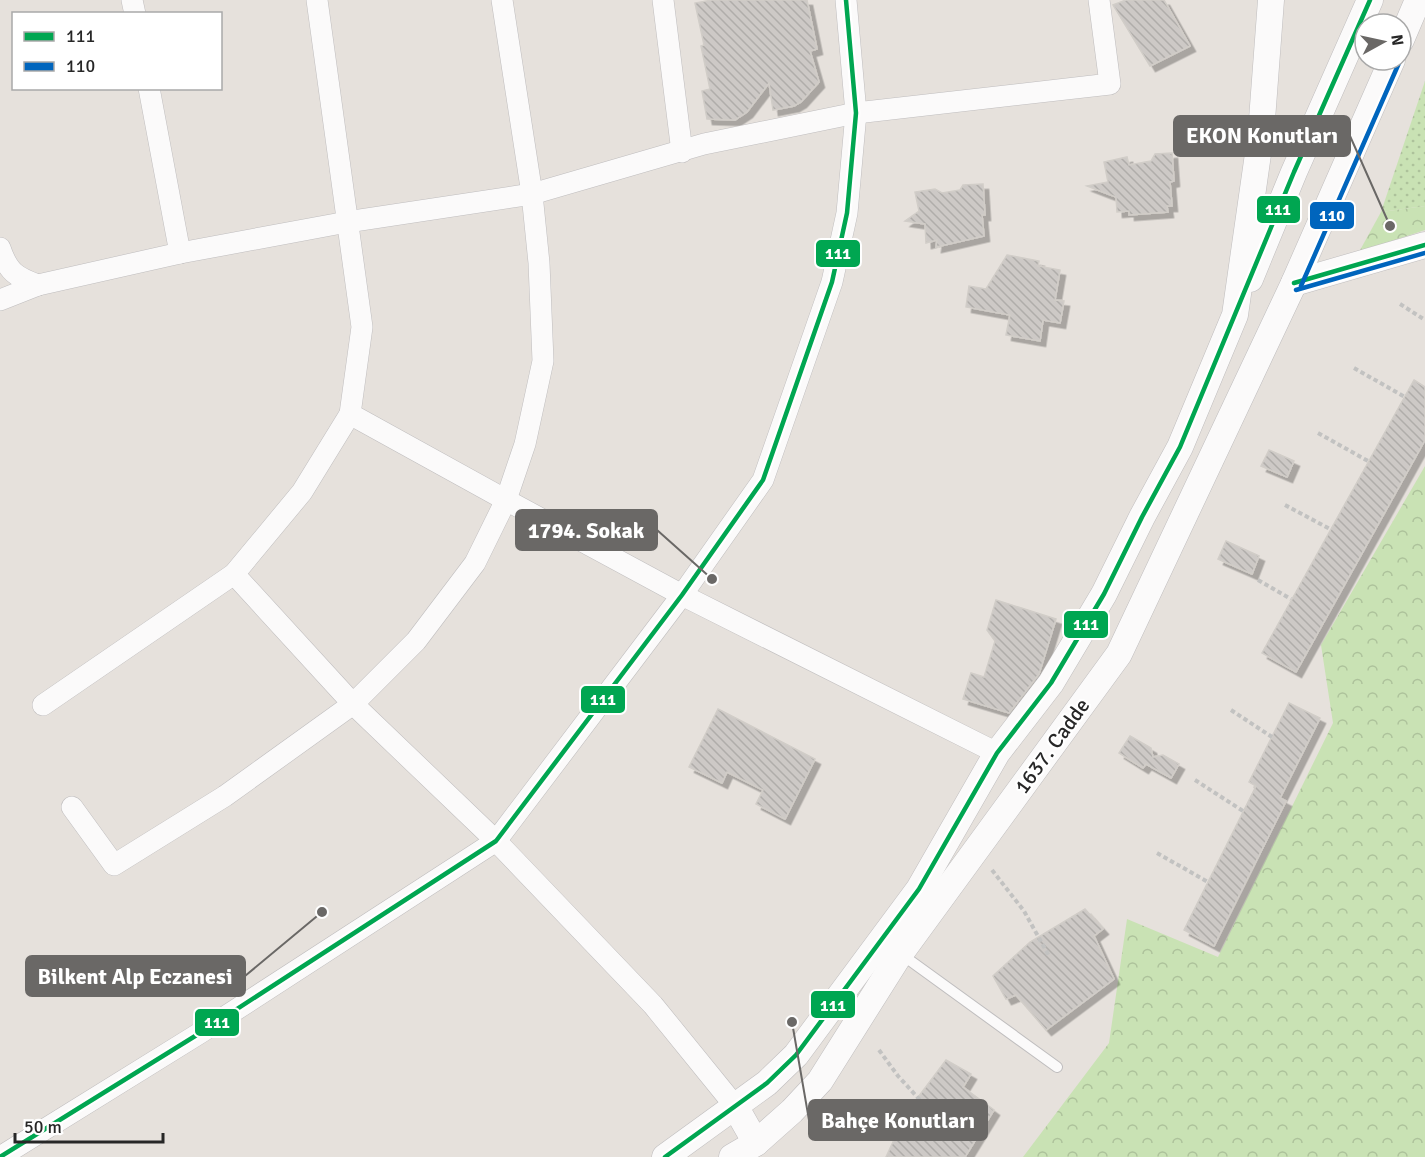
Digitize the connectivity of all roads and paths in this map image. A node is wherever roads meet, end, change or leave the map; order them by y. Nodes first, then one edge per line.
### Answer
1 (317, 0) edge
2 (502, 0) edge
3 (663, 0) edge
4 (846, 0) edge
5 (1099, 0) edge
6 (1271, 0) edge
7 (1370, 0) edge
8 (1387, 72) edge
9 (149, 90) edge
10 (856, 114) junction
11 (682, 152) junction
12 (532, 194) junction
13 (347, 222) junction
14 (1425, 245) edge
15 (0, 248) edge
16 (180, 253) junction
17 (1294, 283) junction
18 (38, 285) junction
19 (0, 300) edge
20 (1400, 304) dead end
21 (1235, 315) junction
22 (1425, 320) edge
23 (1354, 368) dead end
24 (1405, 397) dead end
25 (351, 414) junction
26 (1318, 433) dead end
27 (1368, 461) dead end
28 (506, 500) junction
29 (1285, 505) dead end
30 (1329, 529) dead end
31 (234, 574) junction
32 (1258, 580) dead end
33 (682, 595) junction
34 (1291, 599) dead end
35 (353, 704) junction
36 (43, 705) dead end
37 (1231, 711) dead end
38 (1272, 737) dead end
39 (997, 753) junction
40 (1195, 780) dead end
41 (72, 807) dead end
42 (1244, 811) dead end
43 (496, 841) junction
44 (1157, 853) dead end
45 (992, 870) dead end
46 (1208, 882) dead end
47 (900, 954) junction
48 (1049, 956) dead end
49 (879, 1050) dead end
50 (1058, 1067) dead end
51 (735, 1106) junction
52 (931, 1112) dead end
53 (758, 1150) edge
54 (0, 1157) edge
55 (665, 1157) edge
56 (732, 1157) edge

1 - 13 street
2 - 12 street
3 - 11 street
4 - 10 street
5 - 10 street
6 - 21 street, 1637. Cadde
7 - 21 street
8 - 17 street, 1637. Cadde
9 - 16 street
10 - 11 street
10 - 33 street
11 - 12 street
12 - 13 street
12 - 28 street
13 - 16 street
13 - 25 street
14 - 17 street
15 - 18 street
16 - 18 street
17 - 47 street, 1637. Cadde
18 - 19 street
20 - 22 path
21 - 39 street, 1637. Cadde
23 - 24 path
25 - 28 street
25 - 31 street
26 - 27 path
28 - 33 street
28 - 35 street
29 - 30 path
31 - 35 street
31 - 36 street
32 - 34 path
33 - 39 street
33 - 43 street
35 - 41 street
35 - 43 street
37 - 38 path
39 - 51 street, 1637. Cadde
40 - 42 path
43 - 51 street
43 - 54 street
44 - 46 path
45 - 48 path
47 - 50 lane
47 - 53 street, 1637. Cadde
49 - 52 path
51 - 53 street
51 - 55 street, 1637. Cadde
53 - 56 street, 1637. Cadde

